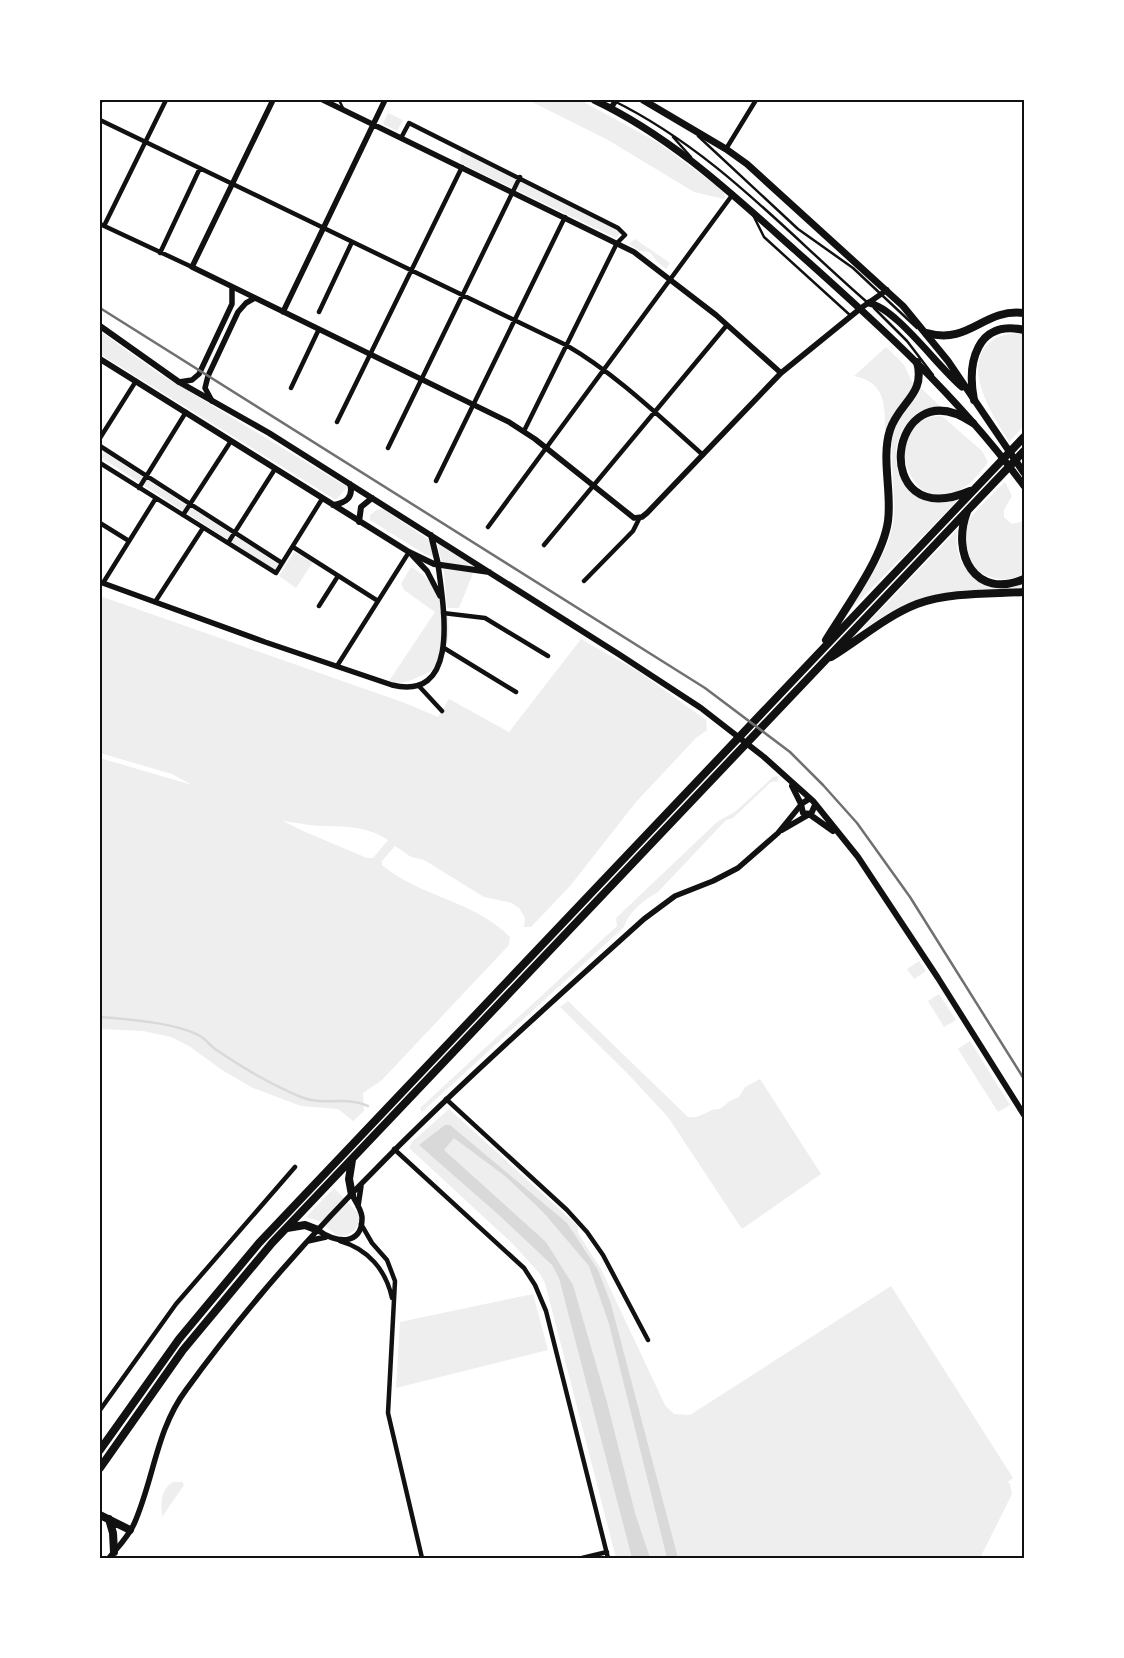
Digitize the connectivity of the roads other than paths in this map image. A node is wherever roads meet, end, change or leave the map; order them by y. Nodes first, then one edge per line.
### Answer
1 (166, 100) edge
2 (273, 100) edge
3 (323, 100) edge
4 (339, 100) edge
5 (385, 100) edge
6 (594, 100) edge
7 (643, 100) edge
8 (756, 100) edge
9 (614, 102) edge
10 (344, 110) junction
11 (100, 120) edge
12 (685, 124) junction
13 (373, 125) junction
14 (666, 131) junction
15 (401, 138) junction
16 (146, 142) junction
17 (726, 149) junction
18 (698, 164) junction
19 (462, 167) junction
20 (200, 168) junction
21 (520, 177) junction
22 (232, 184) junction
23 (513, 192) junction
24 (733, 194) junction
25 (750, 209) junction
26 (565, 217) junction
27 (102, 225) edge
28 (324, 228) junction
29 (352, 242) junction
30 (617, 243) junction
31 (160, 253) junction
32 (192, 268) junction
33 (411, 271) junction
34 (669, 278) junction
35 (232, 287) junction
36 (884, 292) junction
37 (462, 295) junction
38 (255, 298) junction
39 (868, 303) junction
40 (861, 308) junction
41 (283, 312) junction
42 (318, 312) dead end
43 (1024, 313) edge
44 (851, 316) junction
45 (514, 320) junction
46 (727, 325) junction
47 (100, 326) edge
48 (319, 329) junction
49 (1024, 330) edge
50 (927, 334) junction
51 (566, 345) junction
52 (371, 354) junction
53 (100, 359) edge
54 (917, 362) junction
55 (602, 370) junction
56 (781, 373) junction
57 (422, 378) junction
58 (136, 381) junction
59 (179, 382) junction
60 (939, 383) junction
61 (291, 388) dead end
62 (968, 392) junction
63 (974, 400) junction
64 (212, 401) junction
65 (474, 403) junction
66 (186, 412) junction
67 (654, 412) junction
68 (337, 422) dead end
69 (973, 423) junction
70 (100, 427) edge
71 (105, 430) junction
72 (524, 431) junction
73 (1024, 437) edge
74 (100, 438) edge
75 (231, 441) junction
76 (100, 446) edge
77 (388, 448) dead end
78 (546, 448) junction
79 (1023, 452) edge
80 (704, 456) junction
81 (100, 463) edge
82 (275, 469) junction
83 (1023, 472) edge
84 (147, 476) junction
85 (436, 481) dead end
86 (350, 484) junction
87 (592, 486) junction
88 (1024, 486) edge
89 (976, 487) junction
90 (139, 488) junction
91 (156, 498) junction
92 (372, 498) junction
93 (322, 499) junction
94 (191, 505) junction
95 (332, 505) junction
96 (967, 510) junction
97 (184, 515) junction
98 (640, 517) junction
99 (359, 522) junction
100 (100, 523) edge
101 (488, 527) dead end
102 (203, 528) junction
103 (235, 533) junction
104 (430, 534) junction
105 (129, 541) junction
106 (228, 543) junction
107 (544, 545) dead end
108 (292, 547) junction
109 (409, 552) junction
110 (282, 563) junction
111 (438, 564) junction
112 (492, 573) junction
113 (338, 576) junction
114 (1024, 579) edge
115 (584, 581) dead end
116 (102, 582) edge
117 (1024, 592) edge
118 (378, 601) junction
119 (442, 601) junction
120 (155, 602) junction
121 (319, 606) dead end
122 (443, 613) junction
123 (444, 648) junction
124 (818, 653) junction
125 (548, 656) dead end
126 (821, 663) junction
127 (337, 666) junction
128 (418, 685) junction
129 (516, 692) dead end
130 (442, 711) dead end
131 (790, 780) junction
132 (809, 799) junction
133 (801, 805) junction
134 (816, 805) junction
135 (808, 815) junction
136 (778, 833) junction
137 (840, 836) junction
138 (446, 1098) junction
139 (1024, 1115) edge
140 (394, 1149) junction
141 (352, 1158) junction
142 (295, 1167) dead end
143 (362, 1184) junction
144 (352, 1195) junction
145 (358, 1206) junction
146 (361, 1223) junction
147 (287, 1228) junction
148 (318, 1230) junction
149 (326, 1237) junction
150 (339, 1241) junction
151 (304, 1243) junction
152 (393, 1302) junction
153 (648, 1340) dead end
154 (100, 1410) edge
155 (100, 1450) edge
156 (100, 1468) edge
157 (100, 1515) edge
158 (109, 1519) junction
159 (130, 1530) junction
160 (607, 1552) junction
161 (112, 1555) edge
162 (422, 1558) edge
163 (582, 1558) edge
164 (608, 1558) edge

1 - 16 street
2 - 22 street
3 - 10 street
4 - 10 lane
5 - 13 street
6 - 9 main road
7 - 12 main road
8 - 17 street
9 - 14 lane
9 - 18 main road
10 - 13 street
11 - 16 street
12 - 17 main road
12 - 36 lane
13 - 15 street
13 - 28 street
14 - 18 lane
14 - 39 lane
15 - 19 street
15 - 21 street
16 - 20 street
16 - 27 street
17 - 36 main road
18 - 24 main road
19 - 23 street
19 - 33 street
20 - 22 street
20 - 31 street
21 - 23 street
21 - 30 street
22 - 28 street
22 - 32 street
23 - 26 street
23 - 37 street
24 - 25 main road
24 - 34 street
25 - 40 main road
25 - 44 lane
26 - 30 street
26 - 45 street
27 - 31 street
28 - 29 street
28 - 41 street
29 - 33 street
29 - 42 street
30 - 34 street
30 - 51 street
31 - 32 street
32 - 35 street
33 - 37 street
33 - 52 street
34 - 46 street
34 - 55 street
35 - 38 street
35 - 59 street
36 - 39 street
36 - 50 main road
37 - 45 street
37 - 57 street
38 - 41 street
38 - 64 street
39 - 40 street
39 - 60 lane
39 - 62 main road
40 - 44 street
40 - 54 main road
41 - 48 street
43 - 50 highway
44 - 56 street
45 - 51 street
45 - 65 street
46 - 56 street
46 - 67 street
47 - 59 main road
48 - 52 street
48 - 61 street
49 - 63 highway
50 - 62 main road
51 - 55 street
51 - 72 street
52 - 57 street
52 - 68 street
53 - 58 main road
54 - 60 main road
54 - 124 highway
55 - 67 street
55 - 78 street
56 - 80 street
57 - 65 street
57 - 77 street
58 - 66 main road
58 - 71 street
59 - 64 main road
60 - 69 main road
62 - 63 main road
63 - 83 main road
64 - 86 main road
65 - 72 street
65 - 85 street
66 - 75 main road
66 - 84 street
67 - 80 street
67 - 87 street
69 - 88 main road
69 - 89 highway
70 - 71 street
71 - 74 street
72 - 78 street
73 - 89 highway
75 - 82 main road
75 - 94 street
76 - 84 street
78 - 87 street
78 - 101 street
79 - 96 highway
80 - 98 street
81 - 90 street
82 - 93 main road
82 - 103 street
84 - 90 street
84 - 94 street
86 - 92 main road
86 - 95 main road
87 - 98 street
87 - 107 street
89 - 124 highway
90 - 91 street
91 - 97 street
91 - 105 street
92 - 99 main road
92 - 104 main road
93 - 95 main road
93 - 108 street
94 - 97 street
94 - 103 street
95 - 99 main road
96 - 114 highway
96 - 126 highway
97 - 102 street
98 - 115 street
99 - 109 main road
100 - 105 street
102 - 106 street
102 - 120 street
103 - 106 street
103 - 110 street
104 - 111 main road
104 - 112 main road
105 - 116 street
106 - 110 street
108 - 110 street
108 - 113 street
109 - 111 main road
109 - 118 street
109 - 119 street
111 - 112 main road
111 - 119 street
112 - 131 main road
113 - 118 street
113 - 121 street
116 - 120 street
117 - 126 highway
118 - 127 street
119 - 122 street
120 - 127 street
122 - 123 street
122 - 125 street
123 - 128 street
123 - 129 street
124 - 155 highway
126 - 141 highway
127 - 128 street
128 - 130 street
131 - 132 main road
131 - 133 main road
132 - 133 main road
132 - 134 main road
133 - 135 main road
133 - 136 street
134 - 135 main road
134 - 137 main road
135 - 136 street
135 - 137 main road
136 - 138 street
137 - 139 main road
138 - 140 street
138 - 153 street
140 - 143 street
140 - 160 street
141 - 144 highway
141 - 147 highway
142 - 154 street
143 - 144 street
143 - 145 street
144 - 145 street
144 - 148 street
145 - 146 street
146 - 150 street
146 - 152 street
147 - 148 highway
147 - 156 highway
148 - 149 street
148 - 151 street
149 - 150 street
149 - 151 street
150 - 152 street
151 - 159 street
152 - 162 street
157 - 158 highway
158 - 159 highway
158 - 161 highway
159 - 161 street
160 - 163 street
160 - 164 street

